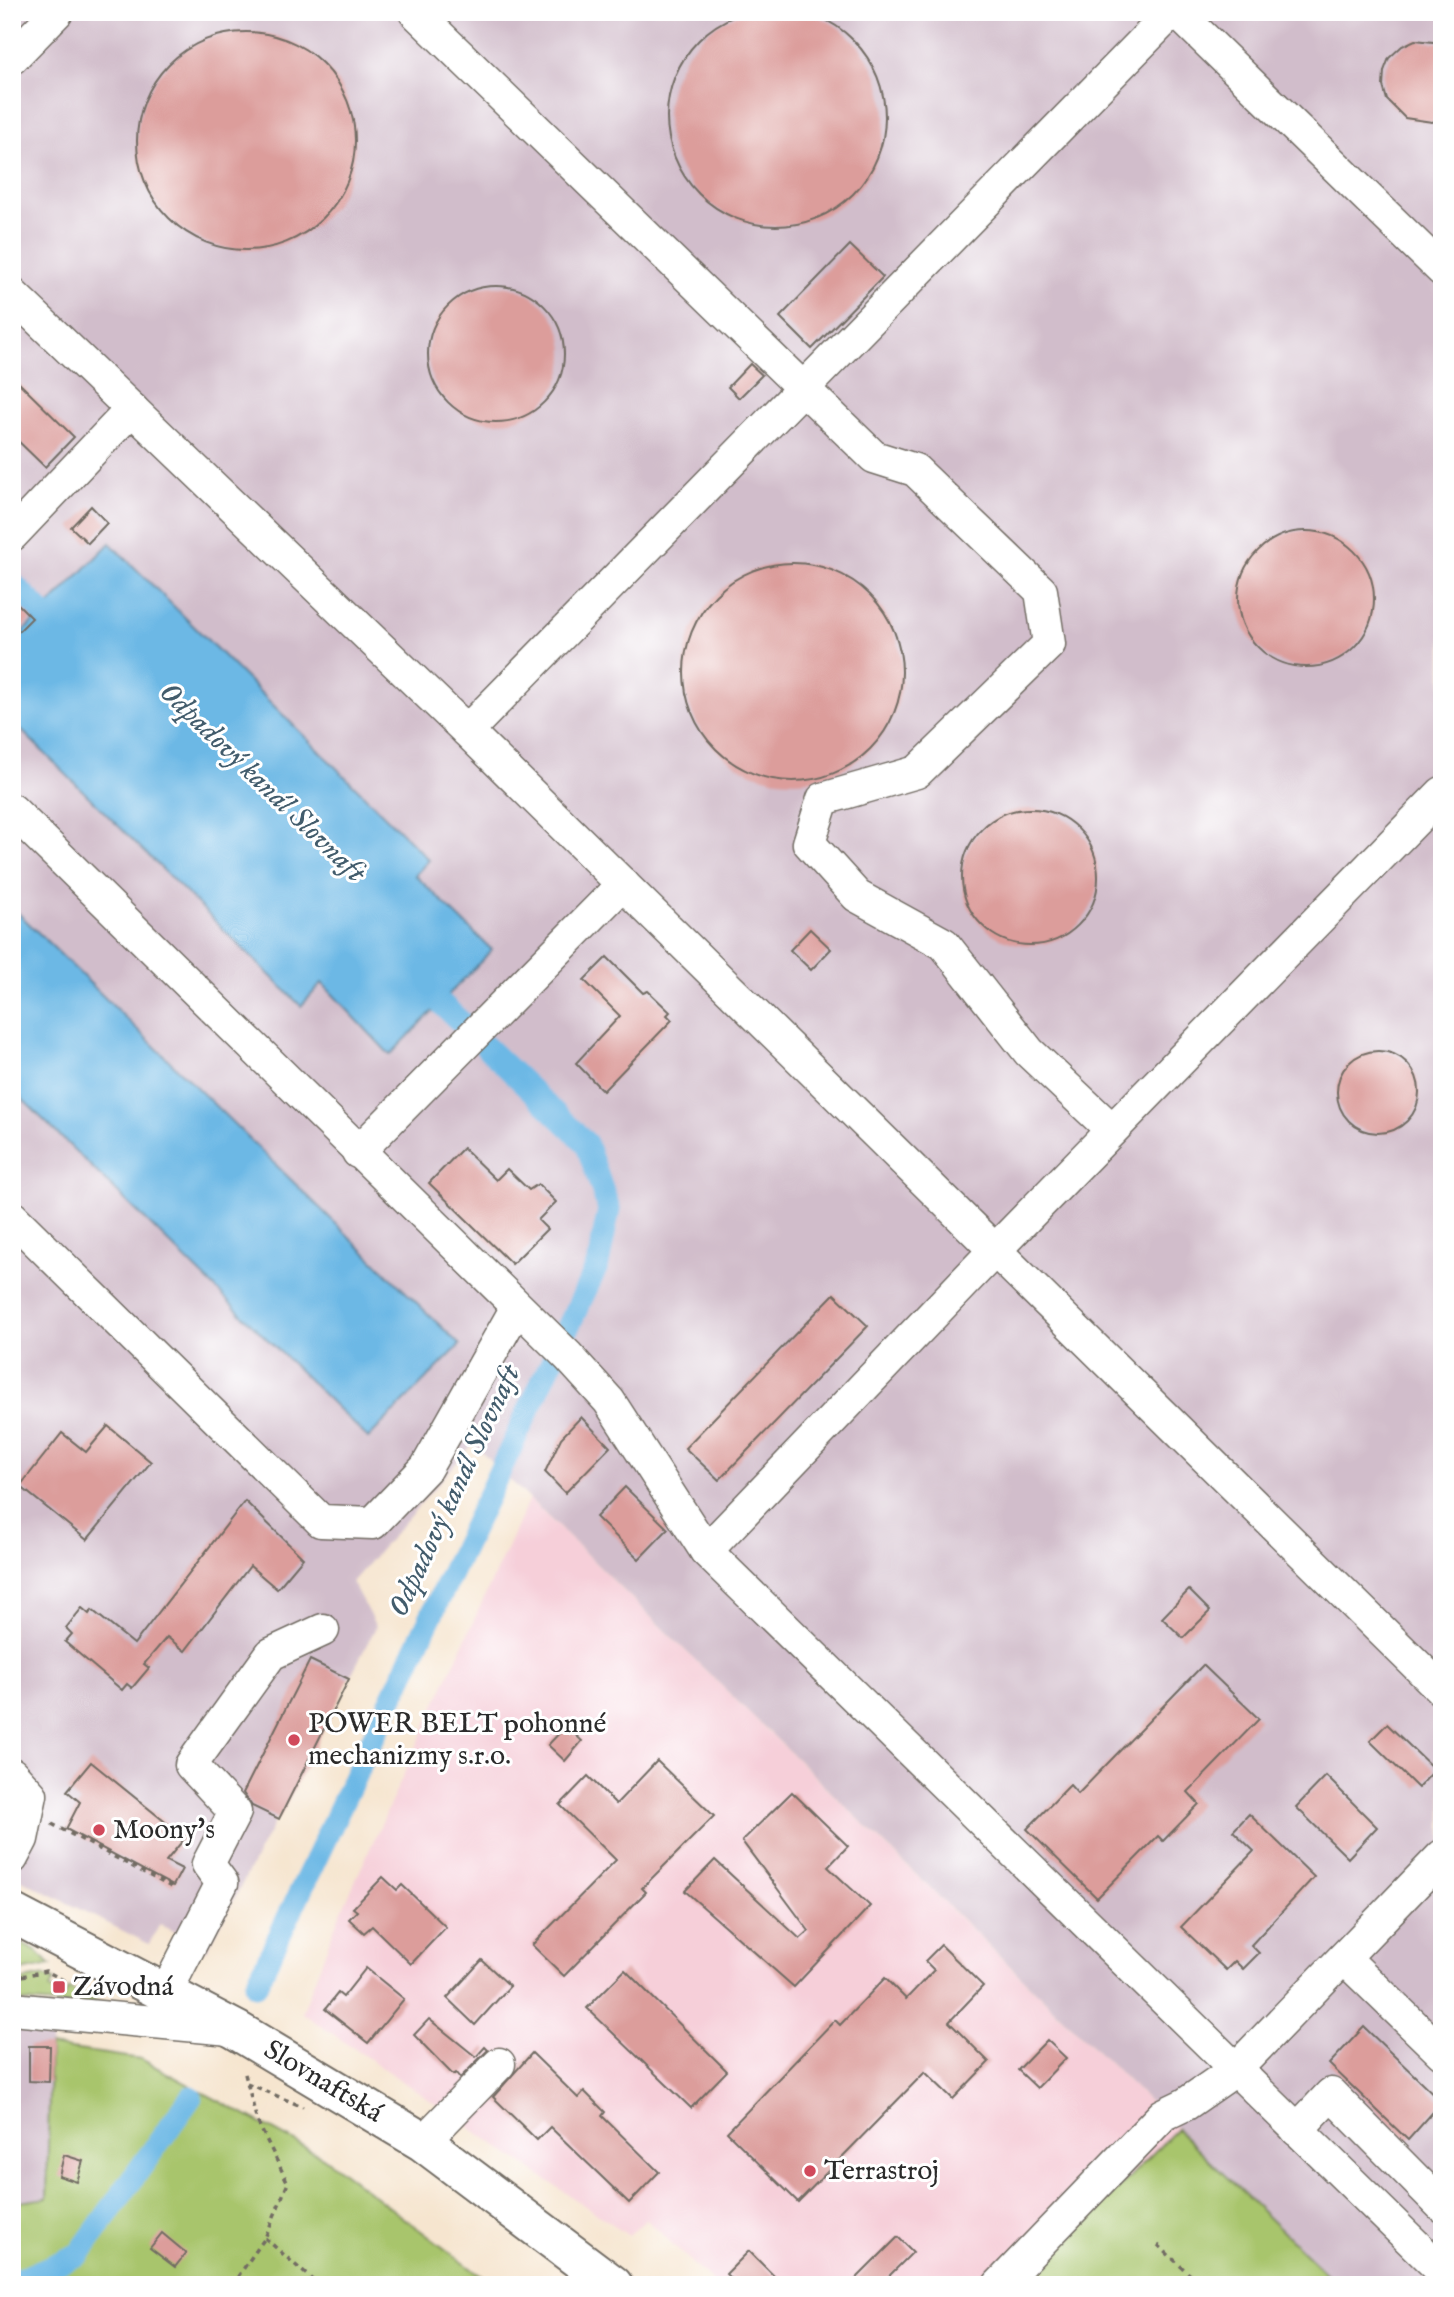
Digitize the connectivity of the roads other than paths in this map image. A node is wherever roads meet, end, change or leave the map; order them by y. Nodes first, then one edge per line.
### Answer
1 (57, 12) edge
2 (415, 12) edge
3 (1175, 12) edge
4 (12, 58) edge
5 (1442, 270) edge
6 (12, 294) edge
7 (802, 390) junction
8 (132, 409) junction
9 (12, 535) edge
10 (467, 731) junction
11 (1442, 793) edge
12 (12, 810) edge
13 (623, 884) junction
14 (1112, 1130) junction
15 (358, 1152) junction
16 (12, 1217) edge
17 (995, 1250) junction
18 (517, 1307) junction
19 (706, 1551) junction
20 (323, 1630) dead end
21 (1442, 1690) edge
22 (12, 1774) edge
23 (1442, 1856) edge
24 (12, 1858) edge
25 (12, 1913) edge
26 (1344, 1958) junction
27 (166, 1992) junction
28 (12, 2009) edge
29 (236, 2030) junction
30 (1442, 2053) edge
31 (499, 2064) dead end
32 (1235, 2070) junction
33 (1297, 2130) junction
34 (423, 2142) junction
35 (1442, 2206) edge
36 (1442, 2271) edge
37 (613, 2285) edge
38 (999, 2285) edge

1 - 4 lane
2 - 7 lane
3 - 5 lane
3 - 7 lane
6 - 8 lane
7 - 10 lane
7 - 14 lane
8 - 9 lane
8 - 10 lane
10 - 13 lane
11 - 14 lane
12 - 15 lane
13 - 15 lane
13 - 17 lane
14 - 17 lane
15 - 18 lane
16 - 18 lane
17 - 19 lane
17 - 21 lane
18 - 19 lane
19 - 32 lane
20 - 27 lane
22 - 24 lane
23 - 26 lane
25 - 27 main road, Slovnaftská
26 - 30 lane
26 - 32 lane
27 - 29 main road, Slovnaftská
28 - 29 lane
29 - 34 main road, Slovnaftská
31 - 34 lane
32 - 33 lane
32 - 38 lane
33 - 35 lane
33 - 36 lane
34 - 37 main road, Slovnaftská

